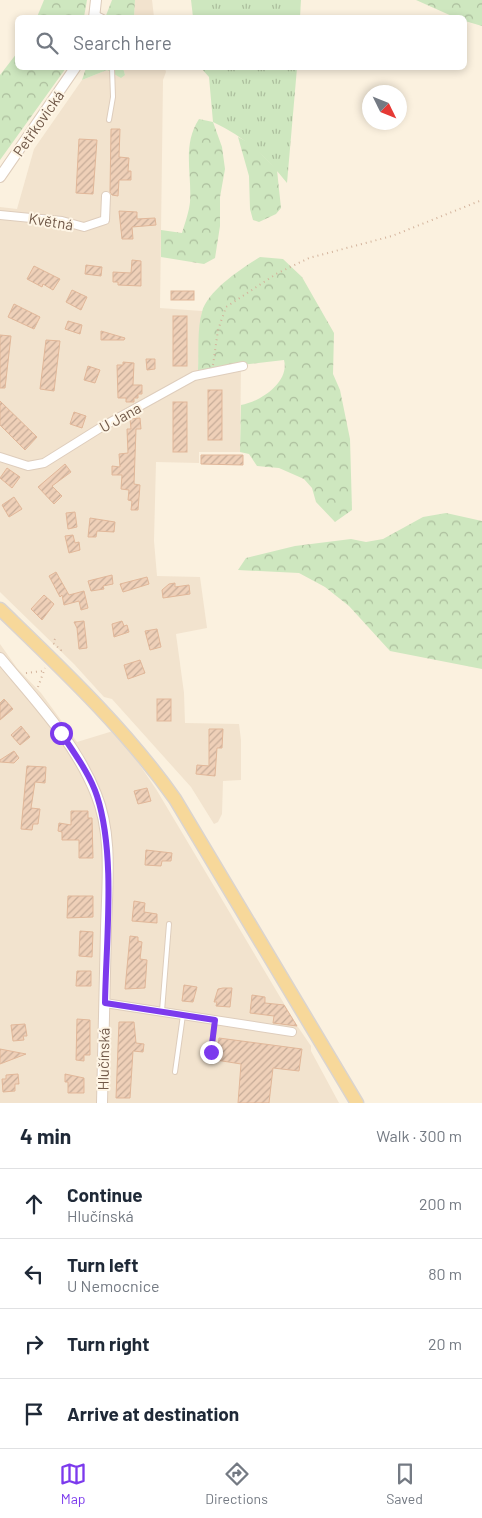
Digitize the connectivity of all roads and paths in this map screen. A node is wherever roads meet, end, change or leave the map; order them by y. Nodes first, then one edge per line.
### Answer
1 (96, 0) edge
2 (94, 15) edge
3 (74, 70) edge
4 (112, 70) edge
5 (109, 120) dead end
6 (0, 177) edge
7 (106, 196) dead end
8 (482, 200) edge
9 (0, 215) edge
10 (243, 366) dead end
11 (212, 372) junction
12 (0, 457) edge
13 (0, 609) edge
14 (56, 639) dead end
15 (58, 654) dead end
16 (0, 658) edge
17 (47, 665) dead end
18 (43, 670) junction
19 (13, 674) junction
20 (34, 699) junction
21 (169, 924) dead end
22 (105, 1003) junction
23 (162, 1011) junction
24 (183, 1015) junction
25 (215, 1020) junction
26 (292, 1032) dead end
27 (211, 1052) dead end
28 (175, 1072) dead end
29 (102, 1103) edge
30 (357, 1103) edge

1 - 2 street
3 - 6 street, Petřkovická
4 - 5 lane
7 - 9 street, Květná
8 - 11 path
10 - 11 street, U Jana
11 - 12 street, U Jana
13 - 30 main road
14 - 15 path
16 - 19 street, Hlučínská
17 - 18 path
18 - 19 path
18 - 20 path
19 - 20 street, Hlučínská
20 - 22 street, Hlučínská
21 - 23 lane
22 - 23 street
22 - 29 street, Hlučínská
23 - 24 street
24 - 25 street
24 - 28 lane
25 - 26 street
25 - 27 lane

